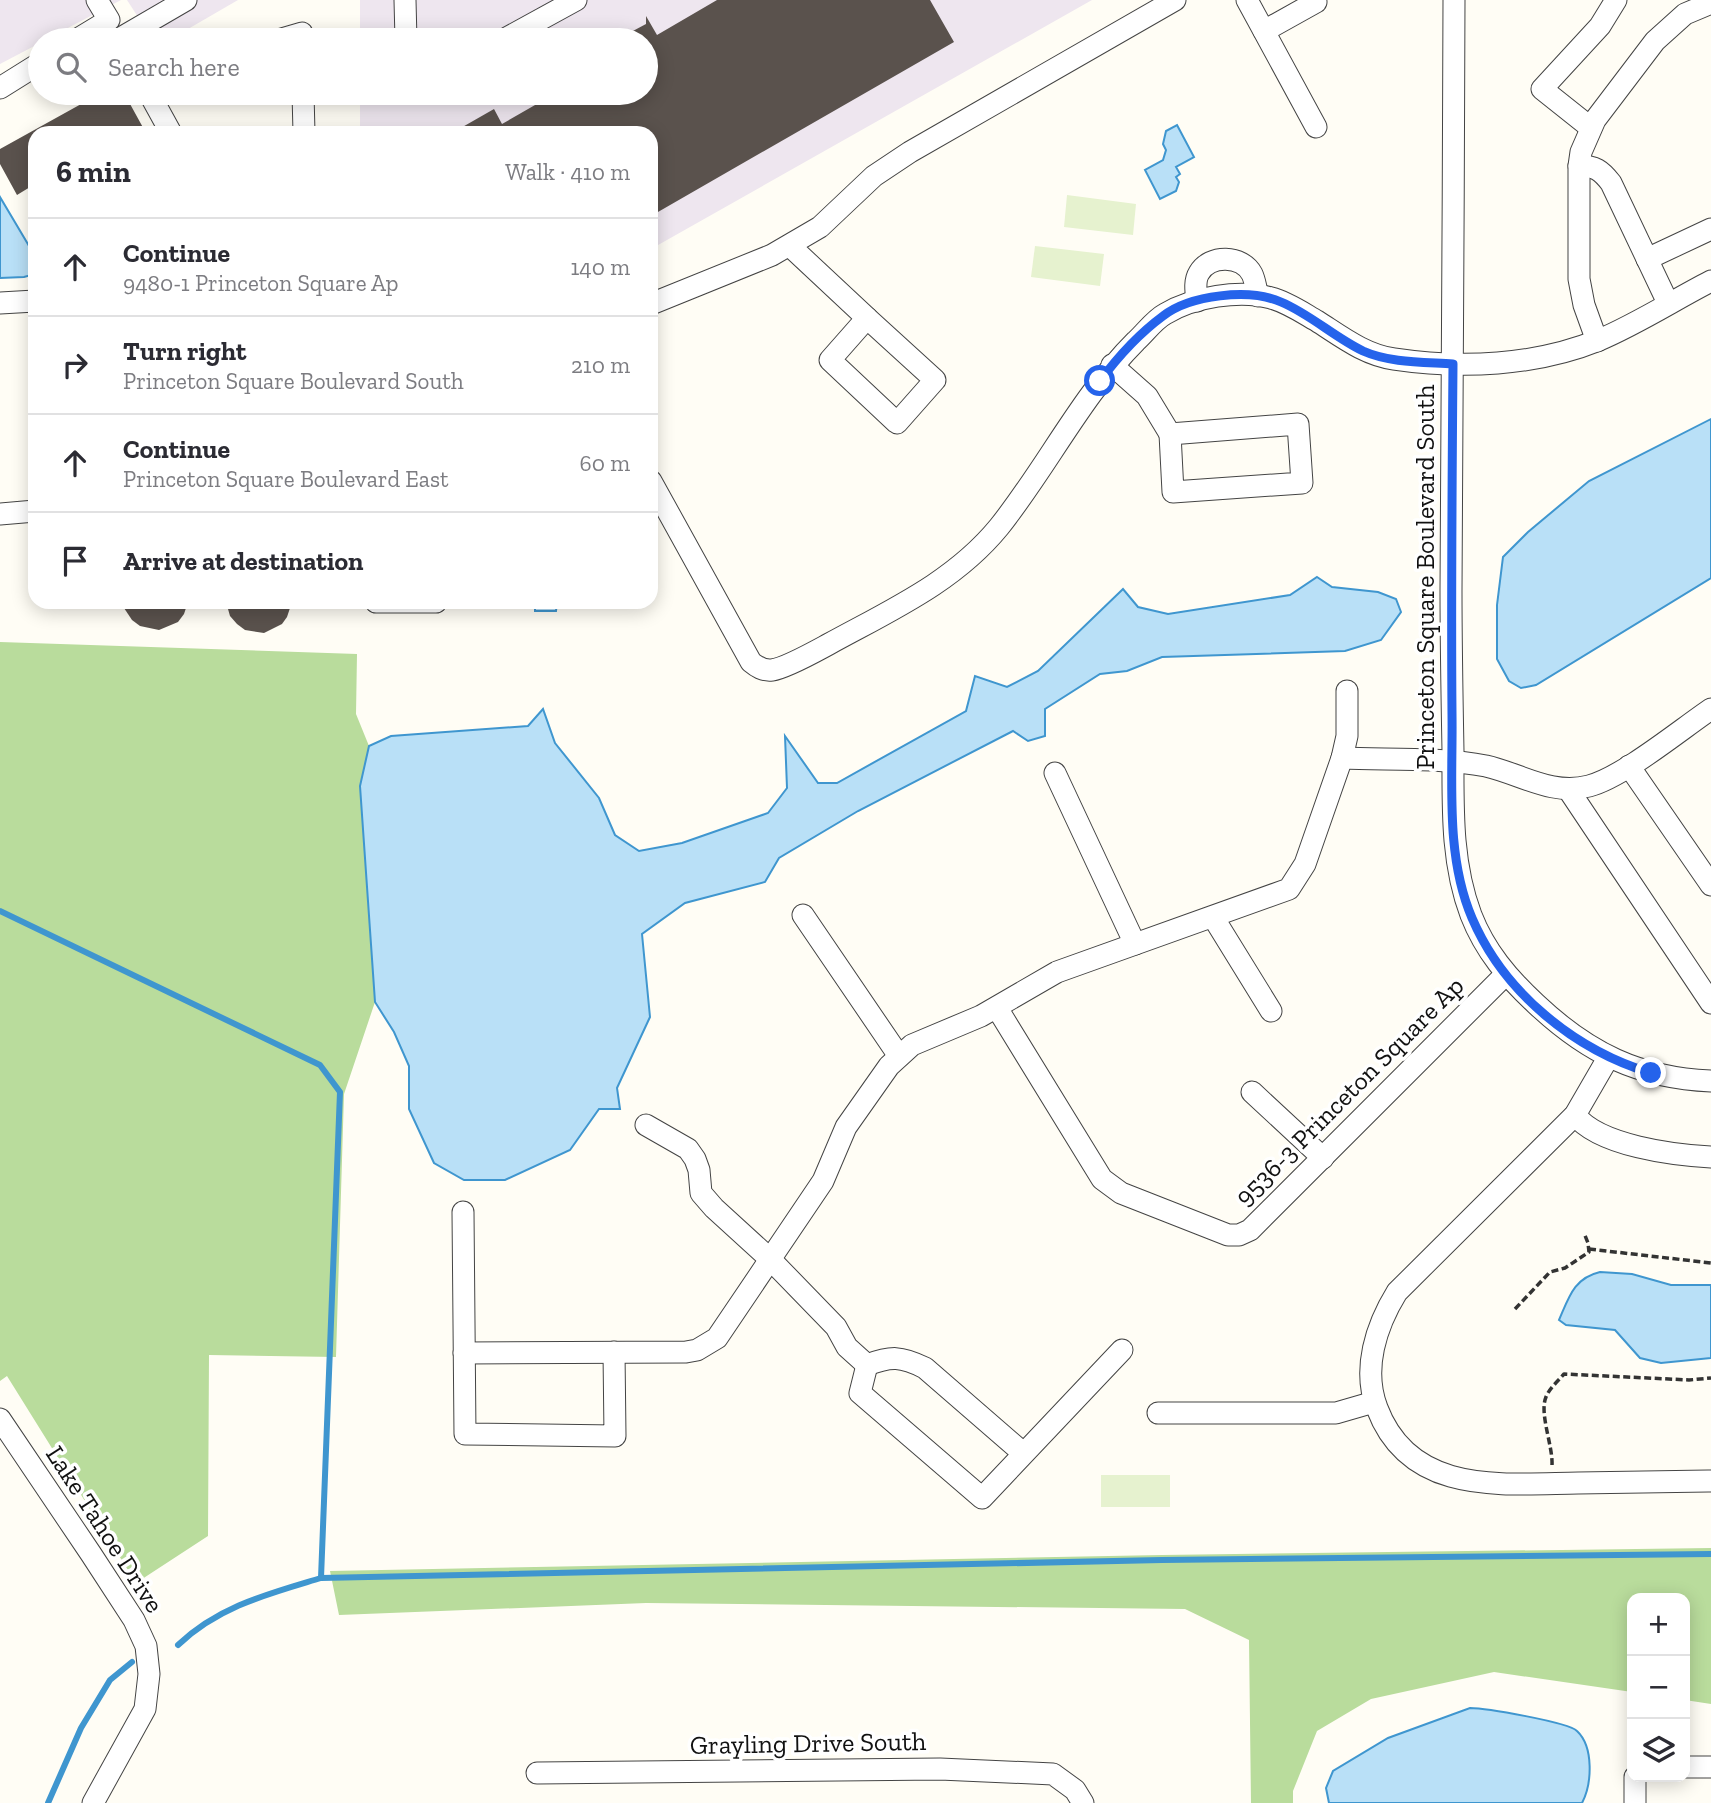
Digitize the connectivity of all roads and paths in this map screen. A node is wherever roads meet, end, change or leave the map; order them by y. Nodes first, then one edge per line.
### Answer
1 (97, 0) edge
2 (186, 0) edge
3 (576, 0) edge
4 (1175, 0) edge
5 (1247, 0) edge
6 (1315, 0) edge
7 (1454, 0) edge
8 (1616, 0) edge
9 (408, 2) edge
10 (1710, 2) edge
11 (113, 28) edge
12 (127, 28) edge
13 (407, 28) edge
14 (525, 28) edge
15 (1264, 31) junction
16 (28, 70) edge
17 (0, 88) edge
18 (156, 105) edge
19 (303, 105) edge
20 (167, 126) edge
21 (304, 126) edge
22 (1316, 127) dead end
23 (1591, 128) junction
24 (1579, 166) junction
25 (1711, 229) edge
26 (790, 246) junction
27 (1647, 259) junction
28 (1711, 281) edge
29 (1258, 296) junction
30 (28, 301) edge
31 (658, 301) edge
32 (1197, 301) junction
33 (0, 303) edge
34 (1668, 303) junction
35 (867, 318) junction
36 (1597, 341) junction
37 (1453, 364) junction
38 (1112, 365) junction
39 (1170, 434) junction
40 (658, 494) edge
41 (28, 512) edge
42 (0, 514) edge
43 (1347, 691) dead end
44 (1711, 709) edge
45 (1342, 758) junction
46 (1453, 762) junction
47 (1629, 766) junction
48 (1055, 773) dead end
49 (1568, 789) junction
50 (1711, 885) edge
51 (803, 915) dead end
52 (1213, 917) junction
53 (1135, 944) junction
54 (1506, 974) junction
55 (1711, 1003) edge
56 (997, 1008) junction
57 (1271, 1011) dead end
58 (899, 1056) junction
59 (1608, 1058) junction
60 (1711, 1081) edge
61 (1252, 1092) dead end
62 (1576, 1115) junction
63 (646, 1125) dead end
64 (1711, 1157) edge
65 (1323, 1158) junction
66 (463, 1212) dead end
67 (1584, 1233) dead end
68 (1589, 1249) junction
69 (771, 1260) junction
70 (1711, 1263) edge
71 (1515, 1309) dead end
72 (1122, 1350) dead end
73 (614, 1352) junction
74 (464, 1353) junction
75 (867, 1365) junction
76 (1711, 1378) edge
77 (1374, 1402) junction
78 (1158, 1413) dead end
79 (0, 1419) edge
80 (1023, 1453) junction
81 (1711, 1481) edge
82 (1550, 1483) junction
83 (1690, 1767) edge
84 (1711, 1767) edge
85 (537, 1773) dead end
86 (1636, 1782) edge
87 (1079, 1797) edge
88 (93, 1803) edge
89 (1635, 1803) edge

1 - 11 street
2 - 12 street
3 - 14 street
4 - 26 street
5 - 15 street
6 - 15 street
7 - 37 street, Princeton Square Boulevard South
8 - 23 street
9 - 13 street
10 - 23 street
15 - 22 street
16 - 17 street
18 - 20 street
19 - 21 street
23 - 24 street
24 - 27 street
24 - 36 street
25 - 27 street
26 - 31 street
26 - 35 street
27 - 34 street
28 - 34 street
29 - 32 street
29 - 32 street
29 - 37 street
30 - 33 street
32 - 38 street
34 - 36 street
35 - 35 street
36 - 37 street
37 - 46 street, Princeton Square Boulevard South
38 - 39 street
38 - 40 street
39 - 39 street
41 - 42 street
43 - 45 street
44 - 47 street
45 - 46 street
45 - 52 street
46 - 49 street
46 - 54 street, Princeton Square Boulevard South
47 - 49 street
47 - 50 street
48 - 53 street
49 - 55 street
51 - 58 street
52 - 53 street
52 - 57 street
53 - 56 street
54 - 59 street, Princeton Square Boulevard South
54 - 65 street, 9536-3 Princeton Square Ap
56 - 58 street
56 - 65 street, 9536-3 Princeton Square Ap
58 - 69 street
59 - 60 street, Princeton Square Boulevard South
59 - 62 street
61 - 65 street
62 - 64 street
62 - 77 street
63 - 69 street
66 - 74 street
67 - 68 path
68 - 70 path
68 - 71 path
69 - 73 street
69 - 75 street
72 - 80 street
73 - 74 street
73 - 74 street
75 - 80 street
75 - 80 street
76 - 82 path
77 - 78 street
77 - 82 street
79 - 88 street, Lake Tahoe Drive
81 - 82 street
83 - 84 street
85 - 87 street, Grayling Drive South
86 - 89 street

